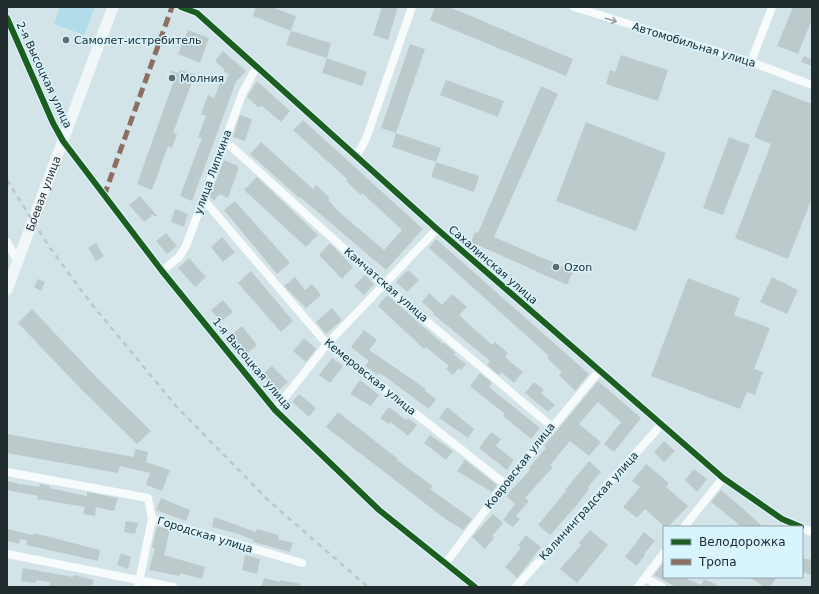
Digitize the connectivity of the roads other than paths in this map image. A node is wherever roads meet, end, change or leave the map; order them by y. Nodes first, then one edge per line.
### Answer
1 (113, 7) edge
2 (181, 7) edge
3 (412, 7) edge
4 (574, 7) edge
5 (772, 7) edge
6 (7, 18) edge
7 (751, 62) junction
8 (256, 68) junction
9 (812, 85) edge
10 (224, 140) junction
11 (63, 141) junction
12 (356, 157) junction
13 (203, 199) junction
14 (437, 229) junction
15 (7, 242) edge
16 (18, 262) junction
17 (162, 271) junction
18 (384, 285) junction
19 (7, 290) edge
20 (327, 344) junction
21 (600, 370) junction
22 (274, 410) junction
23 (662, 424) junction
24 (551, 426) junction
25 (7, 472) edge
26 (722, 478) junction
27 (505, 484) junction
28 (152, 519) junction
29 (685, 526) edge
30 (799, 526) edge
31 (7, 554) edge
32 (663, 554) edge
33 (302, 563) dead end
34 (445, 564) junction
35 (644, 578) junction
36 (138, 584) edge
37 (173, 587) edge
38 (475, 587) edge
39 (516, 587) edge
40 (638, 587) edge
41 (662, 587) edge

1 - 11 main road, Боевая улица
2 - 8 street, Сахалинская улица
3 - 12 street
4 -> 7 street, Автомобильная улица
5 - 7 street
6 - 11 street, 2-я Высоцкая улица
7 - 9 street, Автомобильная улица
8 - 10 street, улица Липкина
8 - 12 street, Сахалинская улица
10 - 13 street, улица Липкина
10 - 18 street, Камчатская улица
11 - 16 main road, Боевая улица
11 - 17 street, 1-я Высоцкая улица
12 - 14 street, Сахалинская улица
13 - 17 street, улица Липкина
13 - 20 street, Кемеровская улица
14 - 18 street
14 - 21 street, Сахалинская улица
15 - 16 street
16 - 19 main road, Боевая улица
17 - 22 street, 1-я Высоцкая улица
18 - 20 street
18 - 24 street, Камчатская улица
20 - 22 street
20 - 27 street, Кемеровская улица
21 - 23 street, Сахалинская улица
21 - 24 street, Ковровская улица
22 - 34 street, 1-я Высоцкая улица
23 - 26 street, Сахалинская улица
23 - 39 street, Калининградская улица
24 - 27 street, Ковровская улица
25 - 28 street, Городская улица
26 - 29 street
26 - 30 street, Сахалинская улица
27 - 34 street, Ковровская улица
28 - 33 street, Городская улица
28 - 36 street
31 - 36 street
32 - 35 street
34 - 38 street, 1-я Высоцкая улица
35 - 40 street
35 - 41 street
36 - 37 street

